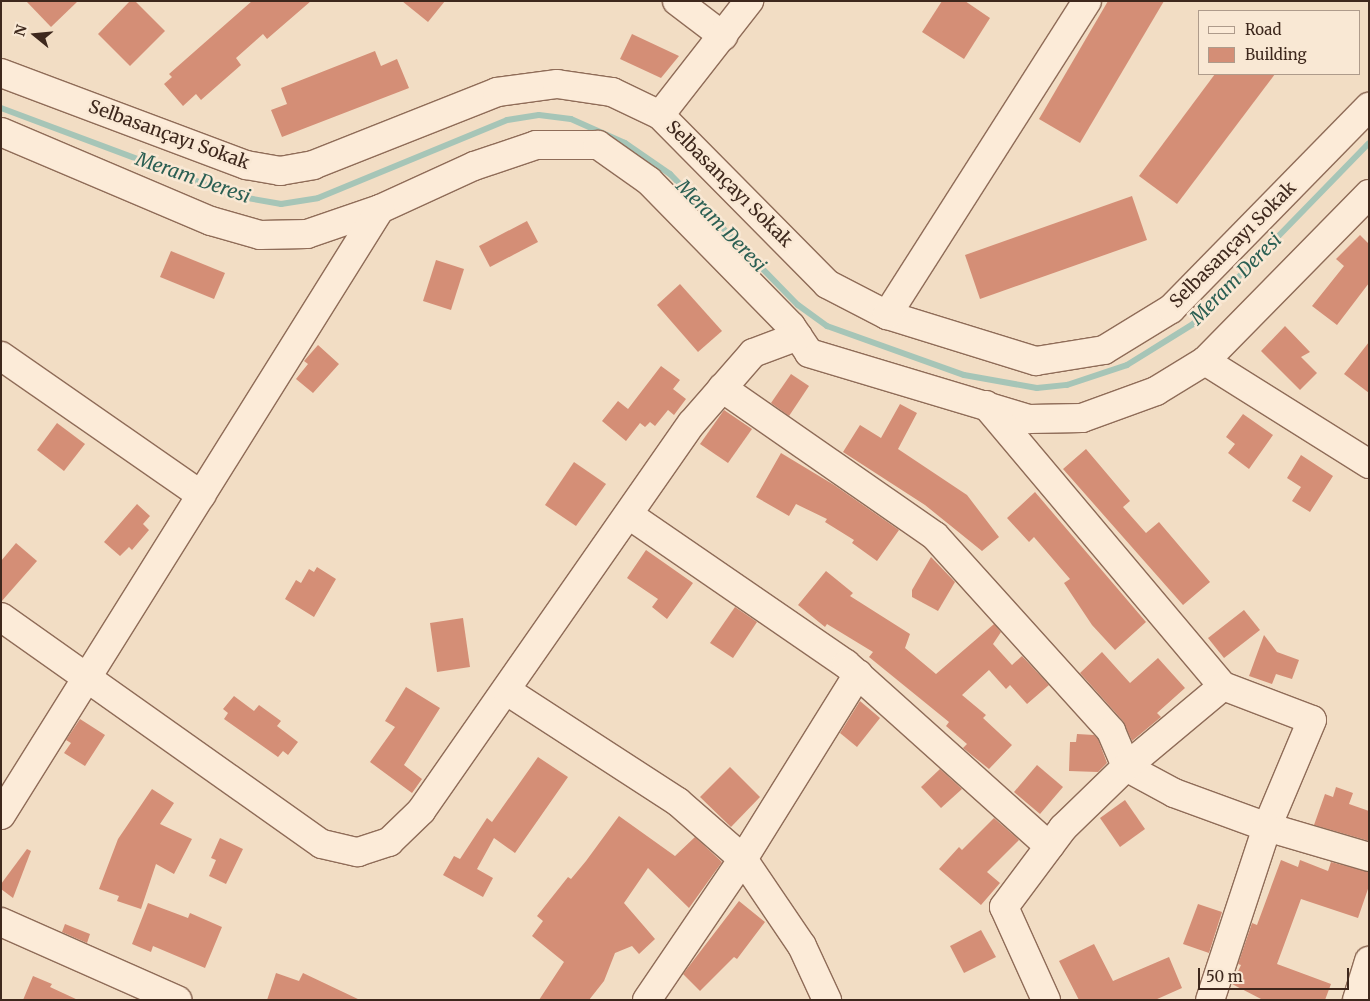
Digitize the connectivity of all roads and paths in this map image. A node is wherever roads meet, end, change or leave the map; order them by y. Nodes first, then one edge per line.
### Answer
1 (677, 1) edge
2 (749, 1) edge
3 (1087, 1) edge
4 (723, 36) junction
5 (1, 73) edge
6 (1369, 107) edge
7 (660, 115) junction
8 (1, 132) edge
9 (1369, 194) edge
10 (380, 209) junction
11 (887, 315) junction
12 (798, 336) junction
13 (1, 356) edge
14 (1205, 360) junction
15 (722, 388) junction
16 (986, 405) junction
17 (1369, 464) edge
18 (201, 495) junction
19 (629, 515) junction
20 (1, 617) edge
21 (858, 674) junction
22 (86, 676) junction
23 (1222, 686) junction
24 (507, 691) junction
25 (1126, 767) junction
26 (1, 815) edge
27 (1267, 827) junction
28 (1049, 846) junction
29 (1369, 857) edge
30 (743, 859) junction
31 (1, 922) edge
32 (1369, 961) edge
33 (146, 993) edge
34 (177, 1000) edge
35 (647, 1000) edge
36 (827, 1000) edge
37 (1046, 1000) edge
38 (1210, 1000) edge
39 (1357, 1000) edge

1 - 4 street
2 - 4 street
3 - 11 street
4 - 7 street
5 - 7 street, Selbasançayı Sokak
6 - 11 street, Selbasançayı Sokak
7 - 11 street, Selbasançayı Sokak
8 - 10 street
9 - 14 street
10 - 12 street
10 - 18 street
12 - 15 street
12 - 16 street
13 - 18 street
14 - 16 street
14 - 17 street
15 - 19 street
15 - 25 street
16 - 23 street
18 - 22 street
19 - 21 street
19 - 24 street
20 - 22 street
21 - 28 street
21 - 30 street
22 - 24 street
22 - 26 street
23 - 25 street
23 - 27 street
24 - 30 street
25 - 27 street
25 - 28 street
27 - 29 street
27 - 38 street
28 - 37 street
30 - 35 street
30 - 36 street
31 - 33 street
32 - 39 street
33 - 34 street

